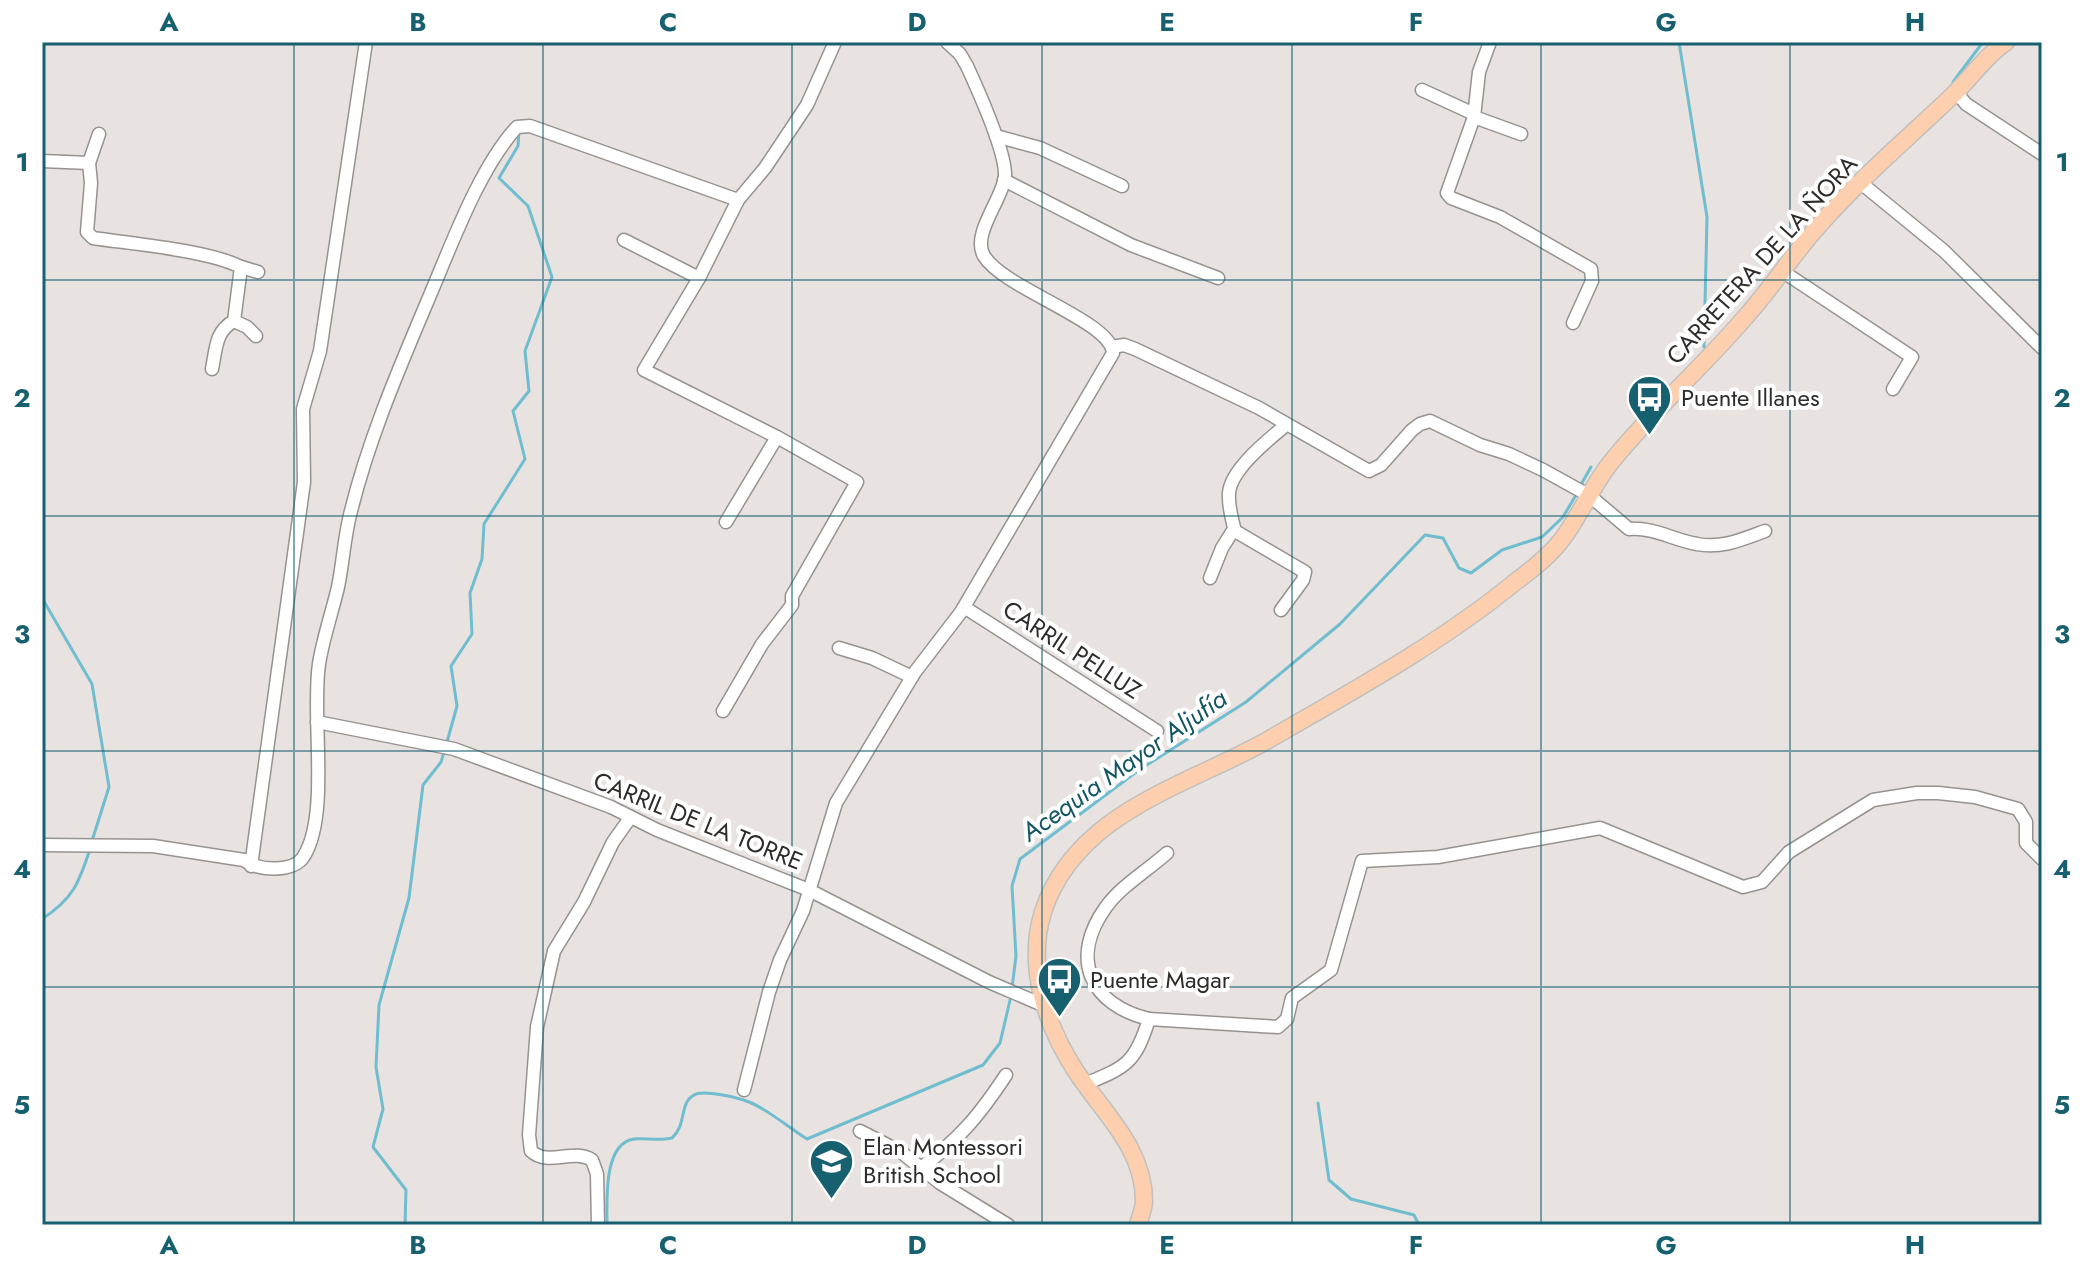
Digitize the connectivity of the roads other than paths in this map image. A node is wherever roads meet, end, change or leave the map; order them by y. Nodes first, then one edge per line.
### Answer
1 (366, 42) edge
2 (835, 42) edge
3 (947, 42) edge
4 (1490, 42) edge
5 (1997, 44) edge
6 (1422, 90) dead end
7 (1956, 92) junction
8 (1474, 116) junction
9 (99, 134) dead end
10 (1521, 134) dead end
11 (996, 136) junction
12 (2042, 154) edge
13 (42, 161) edge
14 (89, 163) junction
15 (1004, 180) junction
16 (1861, 183) junction
17 (1122, 186) dead end
18 (738, 200) junction
19 (624, 240) dead end
20 (241, 267) junction
21 (1782, 271) junction
22 (258, 272) dead end
23 (699, 278) junction
24 (1218, 278) dead end
25 (234, 321) junction
26 (1573, 323) dead end
27 (256, 336) dead end
28 (1112, 347) junction
29 (2042, 348) edge
30 (212, 369) dead end
31 (1893, 389) dead end
32 (1286, 425) junction
33 (777, 437) junction
34 (1582, 492) junction
35 (726, 522) dead end
36 (1234, 529) junction
37 (1765, 531) dead end
38 (1210, 578) dead end
39 (964, 607) junction
40 (1281, 610) dead end
41 (839, 648) dead end
42 (912, 677) junction
43 (723, 711) dead end
44 (317, 722) junction
45 (1157, 731) dead end
46 (630, 818) junction
47 (42, 845) edge
48 (1167, 853) dead end
49 (2042, 859) edge
50 (251, 866) junction
51 (809, 890) junction
52 (1045, 1006) junction
53 (1149, 1019) junction
54 (1006, 1075) dead end
55 (1085, 1084) junction
56 (744, 1090) dead end
57 (860, 1131) dead end
58 (921, 1168) junction
59 (598, 1225) edge
60 (1008, 1225) edge
61 (1138, 1225) edge

1 - 50 street
2 - 18 street
3 - 11 street
4 - 8 street
5 - 7 main road, CARRETERA DE LA ÑORA
6 - 8 street
7 - 12 street
7 - 16 main road, CARRETERA DE LA ÑORA
8 - 10 street
8 - 26 street
9 - 14 street
11 - 15 street
11 - 17 street
13 - 14 street
14 - 20 street
15 - 24 street
15 - 28 street
16 - 21 main road, CARRETERA DE LA ÑORA
16 - 29 street
18 - 23 street
18 - 44 street
19 - 23 street
20 - 22 street
20 - 25 street
21 - 31 street
21 - 34 main road, CARRETERA DE LA ÑORA
23 - 33 street
25 - 27 street
25 - 30 street
28 - 32 street
28 - 39 street
32 - 34 street
32 - 36 street
33 - 35 street
33 - 43 street
34 - 37 street
34 - 52 main road, CARRETERA DE LA ÑORA
36 - 38 street
36 - 40 street
39 - 42 street
39 - 45 street, CARRIL PELLUZ
41 - 42 street
42 - 51 street
44 - 46 street, CARRIL DE LA TORRE
44 - 50 street
46 - 51 street, CARRIL DE LA TORRE
46 - 59 street
47 - 50 street
48 - 53 street
49 - 53 street
51 - 52 street, CARRIL DE LA TORRE
51 - 56 street
52 - 55 main road, CARRETERA DE LA ÑORA
53 - 55 street
54 - 58 street
55 - 61 main road, CARRETERA DE LA ÑORA
57 - 58 street
58 - 60 street

